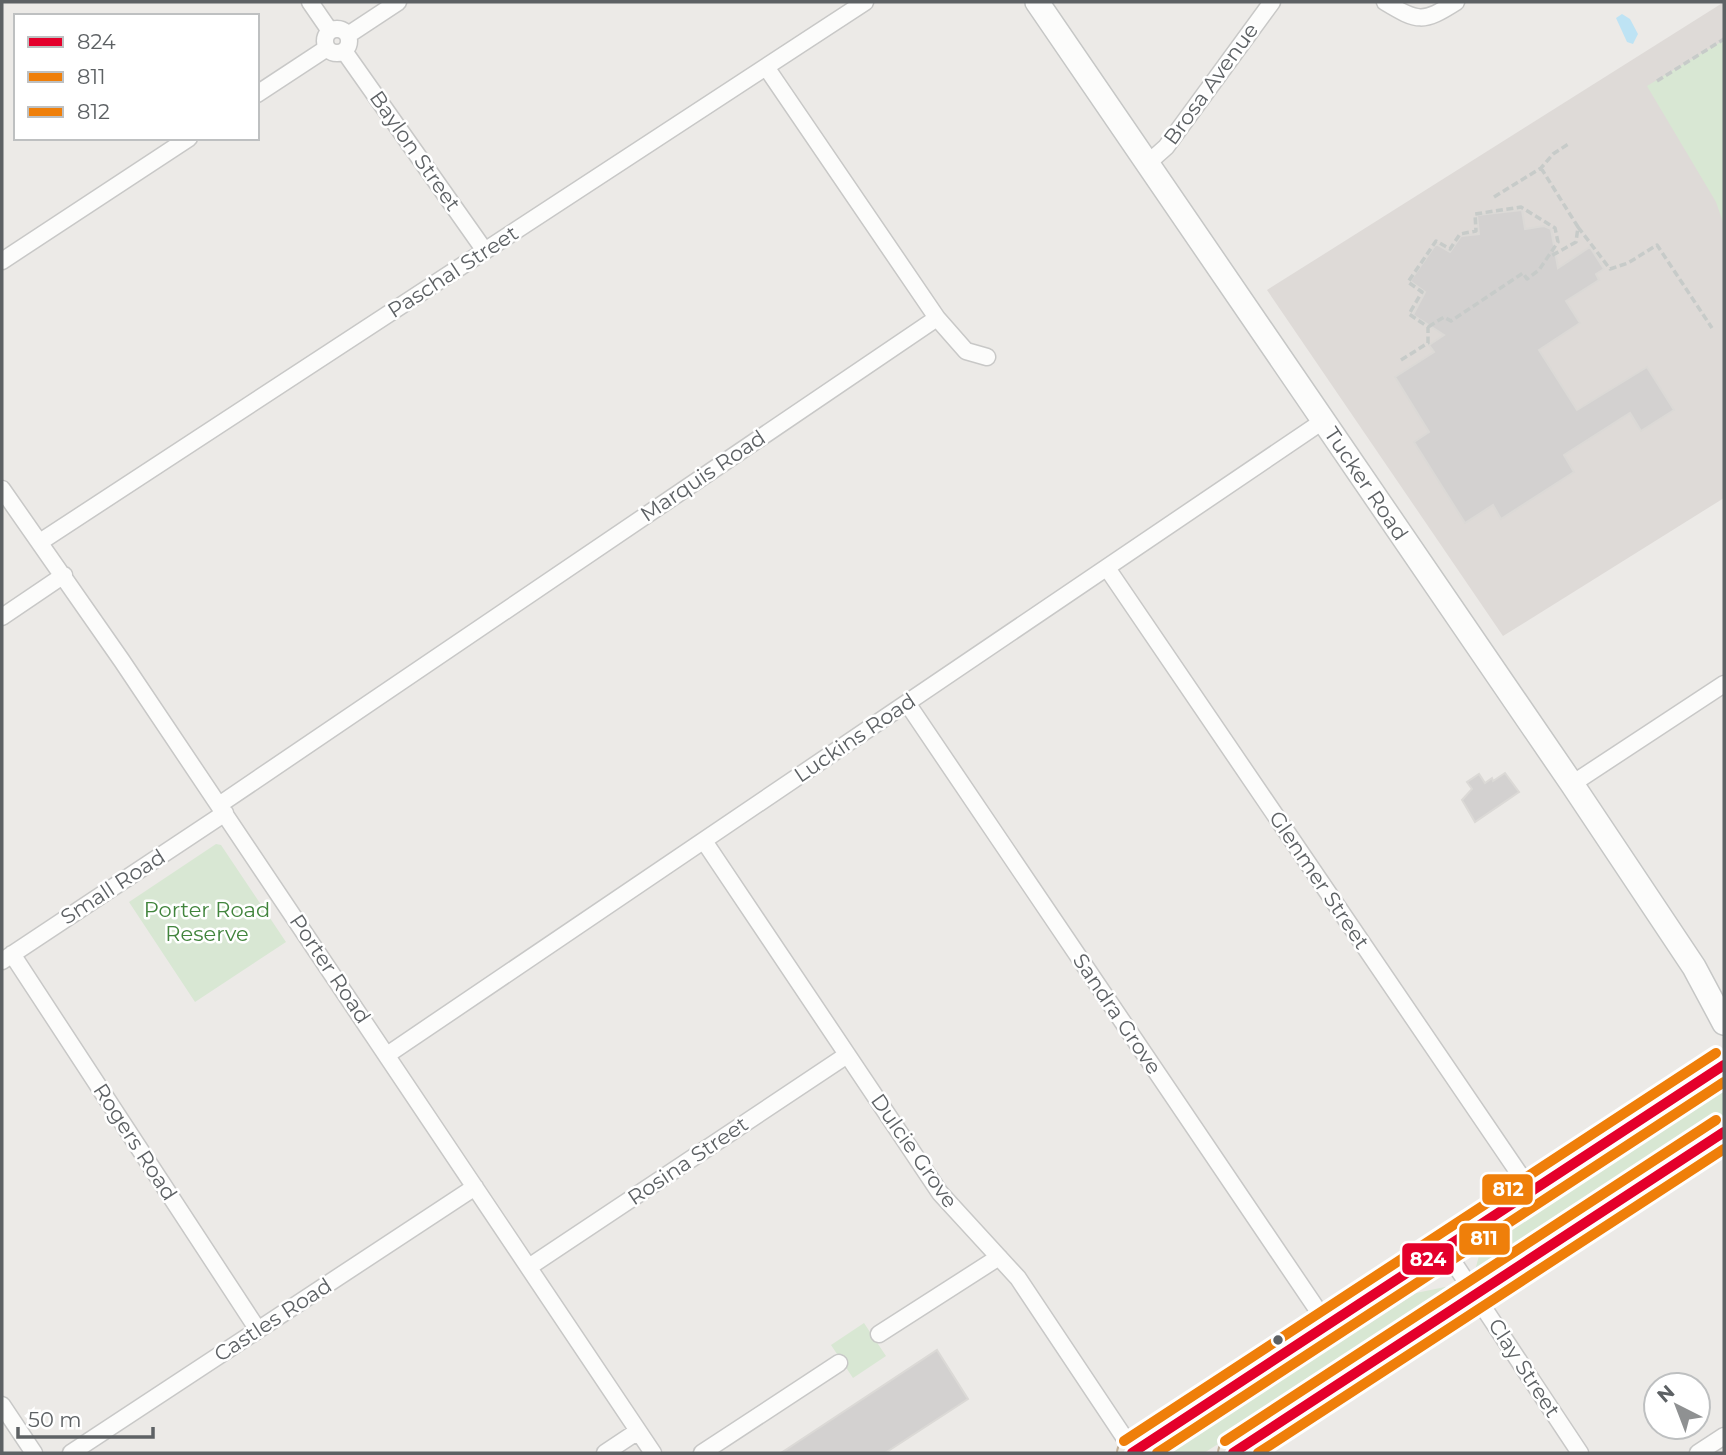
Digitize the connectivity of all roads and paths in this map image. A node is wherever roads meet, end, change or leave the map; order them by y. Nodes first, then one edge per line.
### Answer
1 (310, 2) edge
2 (398, 2) edge
3 (866, 2) edge
4 (1037, 2) edge
5 (1272, 2) edge
6 (1385, 2) edge
7 (1456, 2) edge
8 (330, 31) junction
9 (1724, 39) edge
10 (346, 43) junction
11 (327, 48) junction
12 (766, 67) junction
13 (1657, 81) dead end
14 (259, 93) edge
15 (186, 140) edge
16 (1570, 143) dead end
17 (1148, 163) junction
18 (1541, 168) junction
19 (1494, 197) dead end
20 (1578, 227) junction
21 (485, 251) junction
22 (1549, 257) junction
23 (2, 261) edge
24 (937, 318) junction
25 (1428, 327) junction
26 (1712, 328) dead end
27 (986, 358) dead end
28 (1401, 360) dead end
29 (1323, 421) junction
30 (2, 489) edge
31 (40, 542) junction
32 (1107, 568) junction
33 (64, 575) junction
34 (2, 617) edge
35 (1724, 684) edge
36 (907, 703) junction
37 (1572, 784) junction
38 (222, 809) junction
39 (704, 841) junction
40 (7, 958) edge
41 (1694, 967) junction
42 (1724, 999) edge
43 (1724, 1023) edge
44 (387, 1055) junction
45 (847, 1055) junction
46 (1724, 1065) edge
47 (1724, 1132) edge
48 (475, 1187) junction
49 (1531, 1191) junction
50 (1444, 1248) junction
51 (999, 1256) junction
52 (529, 1266) junction
53 (1475, 1294) junction
54 (1327, 1324) junction
55 (258, 1330) junction
56 (879, 1334) dead end
57 (839, 1363) dead end
58 (2, 1405) edge
59 (638, 1431) junction
60 (1724, 1436) edge
61 (34, 1453) edge
62 (71, 1453) edge
63 (605, 1453) edge
64 (653, 1453) edge
65 (702, 1453) edge
66 (1133, 1453) edge
67 (1233, 1453) edge
68 (1580, 1453) edge
69 (1698, 1453) edge

1 - 8 street
2 - 10 street
3 - 12 street, Paschal Street
4 - 17 street, Tucker Road
5 - 17 street, Brosa Avenue
6 - 7 street
8 - 10 street
8 - 11 street
9 - 13 path
10 - 11 street
10 - 21 street, Baylon Street
11 - 14 street
12 - 21 street, Paschal Street
12 - 24 street
15 - 23 street
16 - 18 path
17 - 29 street, Tucker Road
18 - 19 path
18 - 20 path
20 - 22 path
20 - 26 path
21 - 31 street, Paschal Street
22 - 25 path
22 - 25 path
24 - 27 street
24 - 38 street, Marquis Road
25 - 28 path
29 - 32 street, Luckins Road
29 - 37 street, Tucker Road
30 - 31 street, Porter Road
31 - 33 street, Porter Road
32 - 36 street, Luckins Road
32 - 49 street, Glenmer Street
33 - 34 street
33 - 38 street, Porter Road
35 - 37 street
36 - 39 street, Luckins Road
36 - 54 street, Sandra Grove
37 - 41 street, Tucker Road
38 - 40 street, Small Road
38 - 44 street, Porter Road
39 - 44 street, Luckins Road
39 - 45 street, Dulcie Grove
40 - 55 street, Rogers Road
41 - 42 street, Tucker Road
41 - 43 street, Tucker Road
44 - 48 street, Porter Road
45 - 51 street, Dulcie Grove
45 - 52 street, Rosina Street
46 - 49 highway
47 - 53 highway
48 - 52 street, Porter Road
48 - 55 street, Castles Road
49 - 50 highway
50 - 53 street, Clay Street
50 - 54 highway
51 - 56 street
51 - 66 street, Dulcie Grove
52 - 59 street, Porter Road
53 - 67 highway
53 - 68 street, Clay Street
54 - 66 highway
55 - 62 street, Castles Road
57 - 65 street
58 - 61 street
59 - 63 street
59 - 64 street, Porter Road
60 - 69 street

